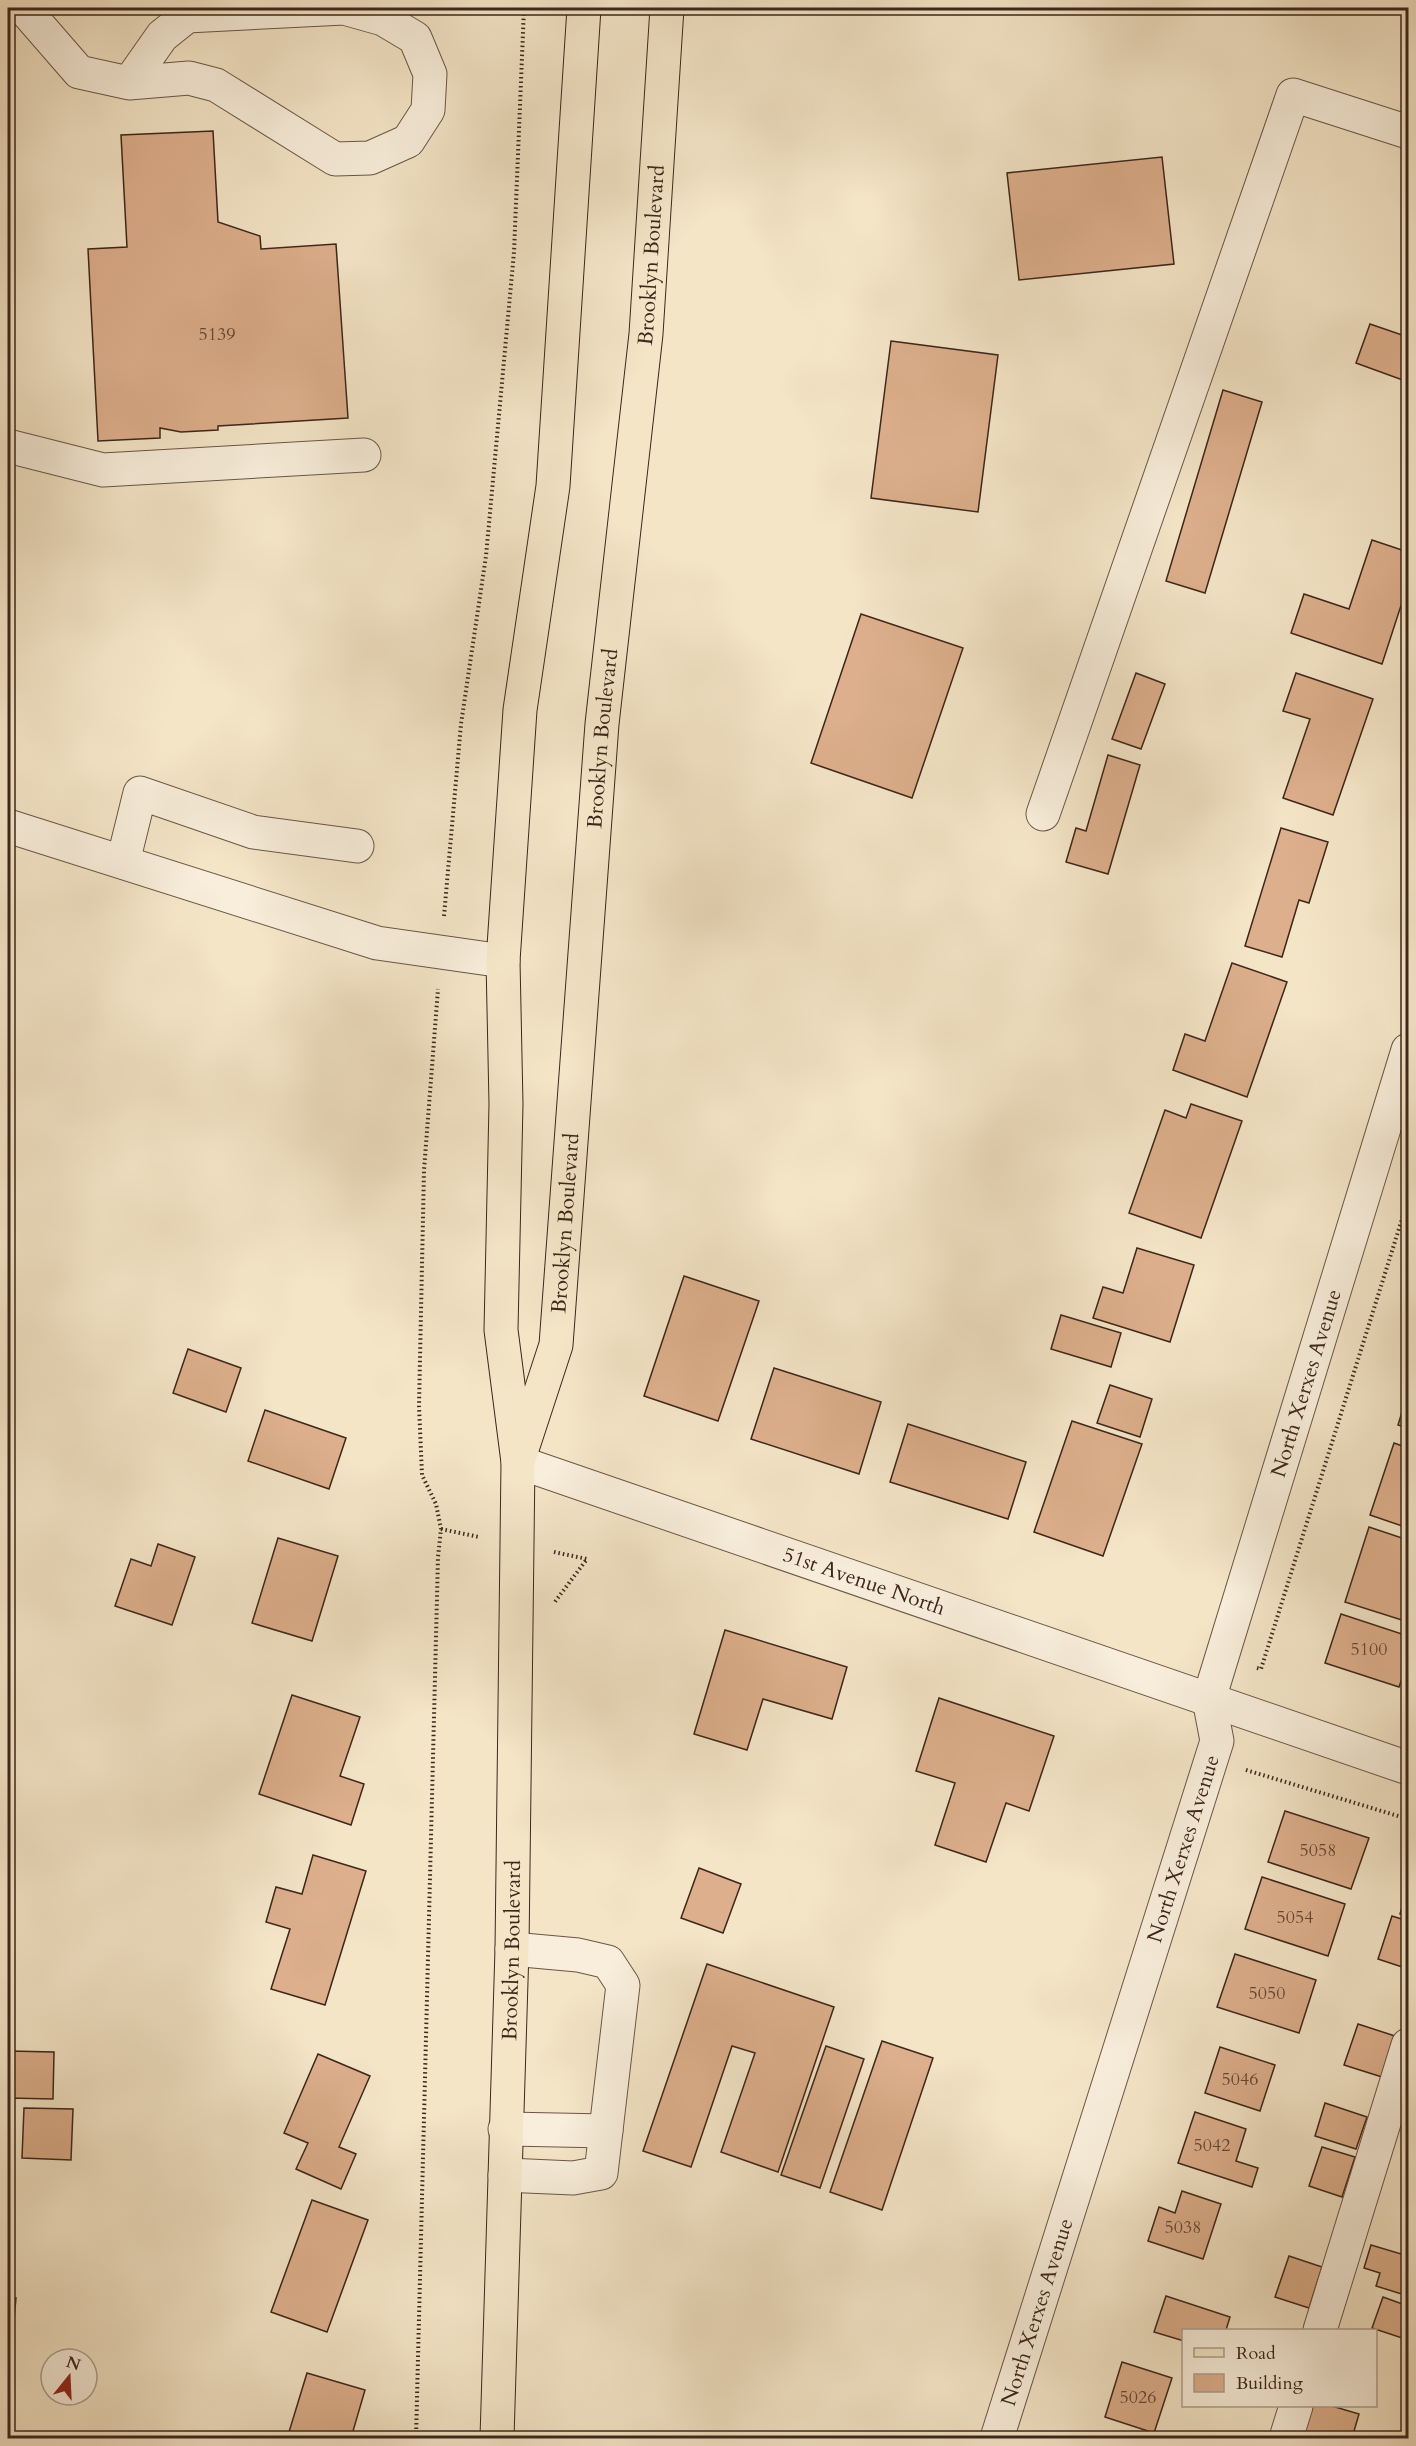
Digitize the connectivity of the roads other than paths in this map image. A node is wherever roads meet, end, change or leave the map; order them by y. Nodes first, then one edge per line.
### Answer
1 (584, 8) edge
2 (667, 8) edge
3 (21, 14) edge
4 (129, 83) junction
5 (1408, 132) edge
6 (8, 446) edge
7 (364, 455) dead end
8 (1043, 814) dead end
9 (8, 826) edge
10 (357, 846) dead end
11 (123, 862) junction
12 (503, 961) junction
13 (1408, 1050) edge
14 (518, 1462) junction
15 (1209, 1699) junction
16 (1408, 1768) edge
17 (512, 1949) junction
18 (1408, 2045) edge
19 (506, 2129) junction
20 (606, 2131) junction
21 (505, 2175) junction
22 (1321, 2329) edge
23 (1296, 2407) edge
24 (497, 2439) edge
25 (997, 2439) edge
26 (1286, 2439) edge

1 - 12 main road, Brooklyn Boulevard
2 - 14 main road, Brooklyn Boulevard
3 - 4 street
4 - 4 street
5 - 8 street
6 - 7 street
9 - 11 street
10 - 11 street
11 - 12 street
12 - 14 main road, Brooklyn Boulevard
13 - 15 street, North Xerxes Avenue
14 - 15 street, 51st Avenue North
14 - 17 main road, Brooklyn Boulevard
15 - 16 street, 51st Avenue North
15 - 25 street, North Xerxes Avenue
17 - 19 main road, Brooklyn Boulevard
17 - 20 street
18 - 22 street
19 - 20 street
19 - 21 main road, Brooklyn Boulevard
20 - 21 street
21 - 24 main road, Brooklyn Boulevard
23 - 26 street

